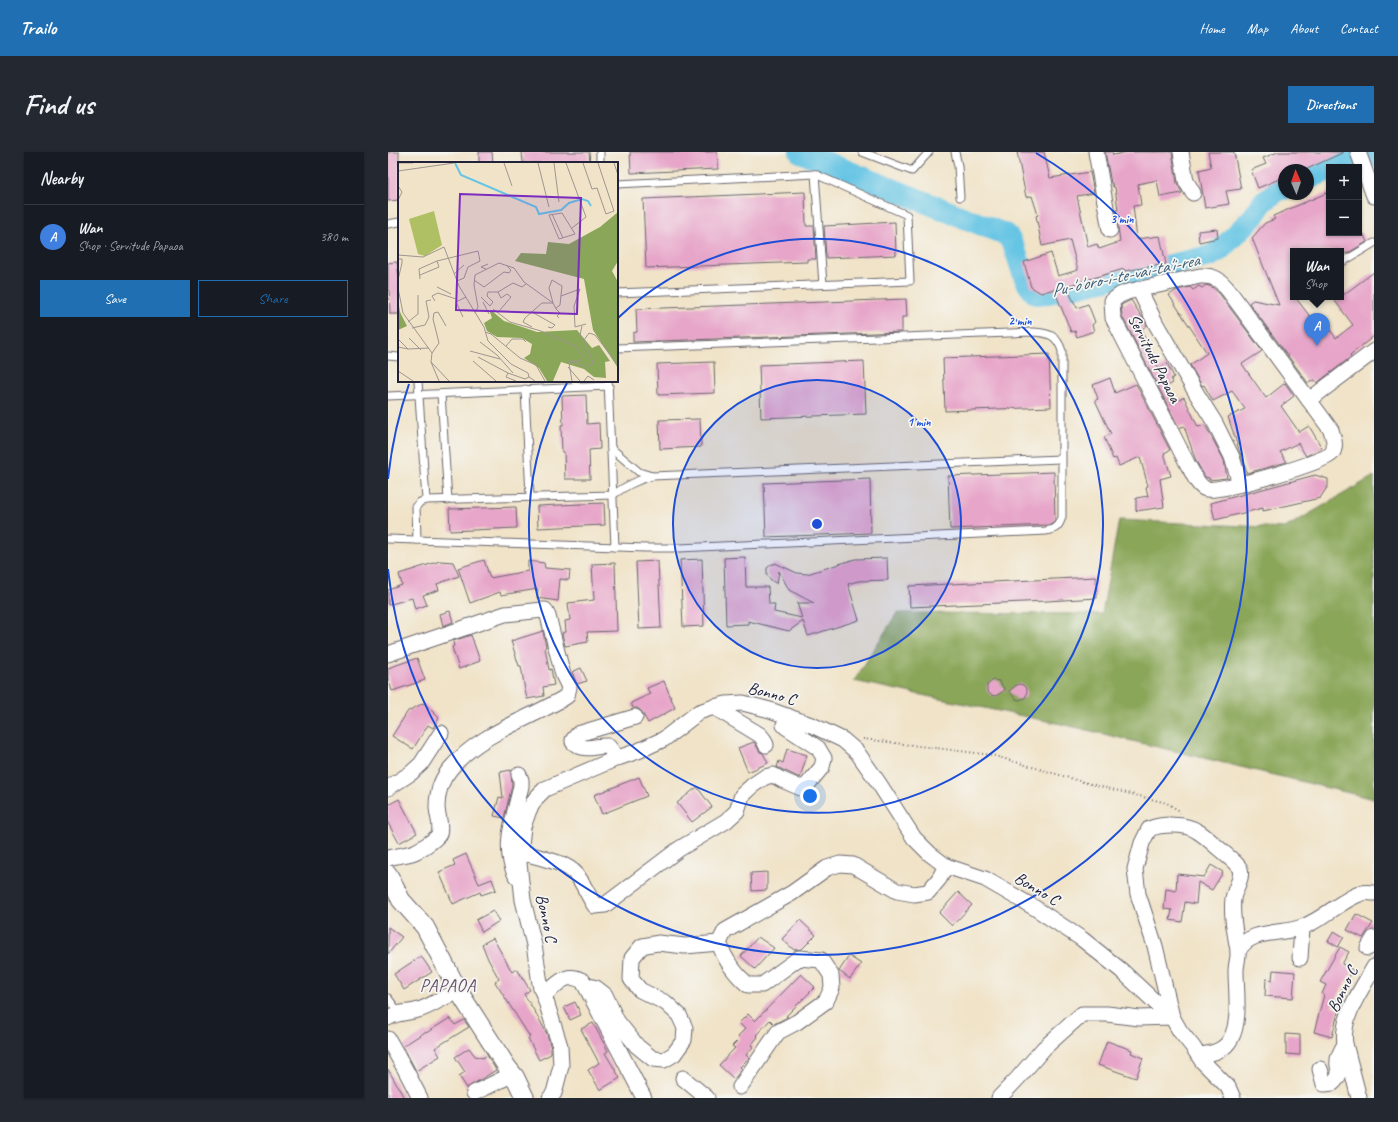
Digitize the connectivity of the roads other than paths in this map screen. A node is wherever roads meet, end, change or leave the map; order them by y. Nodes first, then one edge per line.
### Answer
1 (862, 152) edge
2 (928, 152) edge
3 (955, 152) edge
4 (1096, 152) edge
5 (1181, 152) edge
6 (1358, 152) edge
7 (815, 174) junction
8 (618, 184) edge
9 (1372, 191) edge
10 (1193, 193) dead end
11 (960, 197) dead end
12 (398, 222) edge
13 (388, 224) edge
14 (1110, 230) dead end
15 (1374, 243) edge
16 (1344, 261) edge
17 (823, 284) junction
18 (1139, 289) junction
19 (618, 293) edge
20 (618, 348) edge
21 (1374, 352) edge
22 (418, 382) edge
23 (608, 383) edge
24 (526, 390) junction
25 (441, 394) junction
26 (419, 395) junction
27 (388, 396) edge
28 (1310, 400) junction
29 (611, 448) junction
30 (1062, 459) junction
31 (652, 476) junction
32 (1240, 484) junction
33 (613, 494) junction
34 (530, 497) junction
35 (426, 500) junction
36 (448, 500) junction
37 (388, 539) edge
38 (417, 540) junction
39 (614, 547) junction
40 (388, 654) edge
41 (714, 707) junction
42 (788, 716) junction
43 (635, 717) dead end
44 (441, 733) dead end
45 (766, 745) dead end
46 (615, 759) junction
47 (402, 769) dead end
48 (519, 775) dead end
49 (388, 778) edge
50 (388, 788) edge
51 (521, 852) junction
52 (388, 858) edge
53 (946, 866) junction
54 (388, 874) edge
55 (522, 888) junction
56 (1374, 893) edge
57 (1302, 928) junction
58 (719, 943) junction
59 (1238, 952) junction
60 (1300, 958) dead end
61 (1374, 967) edge
62 (585, 984) junction
63 (459, 992) junction
64 (544, 996) junction
65 (388, 998) edge
66 (392, 1015) edge
67 (1171, 1017) junction
68 (388, 1040) edge
69 (1345, 1044) junction
70 (1199, 1055) junction
71 (1320, 1069) dead end
72 (515, 1077) junction
73 (683, 1078) dead end
74 (740, 1087) dead end
75 (474, 1093) dead end
76 (1007, 1096) edge
77 (420, 1098) edge
78 (525, 1098) edge
79 (550, 1098) edge
80 (644, 1098) edge
81 (707, 1098) edge
82 (1233, 1098) edge
83 (1359, 1098) edge

1 - 2 lane
3 - 11 lane
4 - 14 street
5 - 10 street
6 - 9 street
7 - 8 lane
7 - 17 lane
7 - 17 lane
12 - 13 lane
15 - 16 lane
17 - 19 lane
18 - 28 street, Servitude Papaoa
18 - 32 street
18 - 32 street, Servitude Papaoa
20 - 30 lane
21 - 28 street
22 - 26 lane
23 - 24 lane
23 - 29 lane
24 - 25 lane
24 - 34 lane
25 - 26 lane
25 - 36 lane
26 - 27 lane
26 - 35 lane
28 - 32 street, Servitude Papaoa
29 - 31 lane
29 - 33 lane
30 - 31 lane
30 - 39 lane
31 - 33 lane
33 - 34 lane
33 - 39 lane
34 - 36 lane
35 - 36 lane
35 - 38 lane
37 - 38 lane
38 - 39 lane
40 - 52 street
41 - 42 street, Bonno C
41 - 45 street
41 - 46 street, Bonno C
42 - 51 street
42 - 53 street, Bonno C
43 - 46 street
44 - 50 street
46 - 51 street, Bonno C
47 - 49 street
48 - 55 street
51 - 55 street, Bonno C
53 - 58 street
53 - 67 street, Bonno C
54 - 63 street
55 - 64 street, Bonno C
56 - 57 street
57 - 59 street
57 - 60 street
58 - 62 street
58 - 74 street
59 - 67 street
59 - 70 street
61 - 69 street, Bonno C
62 - 64 street
62 - 80 street
63 - 66 street
63 - 72 street
64 - 79 street, Bonno C
65 - 66 lane
67 - 70 street
67 - 76 street
68 - 77 street
69 - 71 street
69 - 83 street, Bonno C
70 - 82 street
72 - 75 street
72 - 78 street
73 - 81 street

